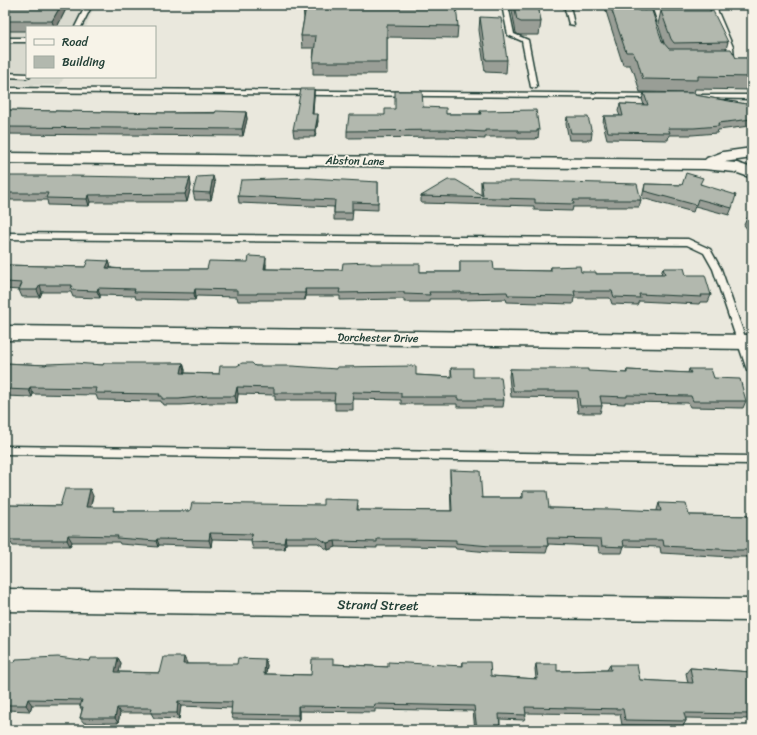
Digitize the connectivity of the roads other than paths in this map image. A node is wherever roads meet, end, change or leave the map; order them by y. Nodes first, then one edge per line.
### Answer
1 (89, 5) edge
2 (505, 5) edge
3 (567, 5) edge
4 (647, 5) edge
5 (713, 8) edge
6 (650, 12) junction
7 (657, 12) dead end
8 (708, 12) edge
9 (572, 24) dead end
10 (654, 25) edge
11 (78, 26) edge
12 (5, 40) edge
13 (26, 40) edge
14 (725, 58) edge
15 (5, 75) edge
16 (26, 76) edge
17 (534, 87) dead end
18 (5, 90) edge
19 (665, 96) edge
20 (688, 97) edge
21 (752, 97) edge
22 (752, 153) edge
23 (5, 158) edge
24 (704, 164) junction
25 (752, 173) edge
26 (5, 236) edge
27 (5, 333) edge
28 (747, 342) edge
29 (752, 370) edge
30 (5, 450) edge
31 (752, 460) edge
32 (5, 600) edge
33 (752, 610) edge

1 - 11 lane
2 - 17 lane
3 - 9 lane
4 - 6 lane
5 - 8 lane
5 - 14 lane
6 - 7 lane
6 - 10 lane
12 - 13 lane
15 - 16 lane
18 - 19 lane
20 - 21 lane
22 - 24 street
23 - 24 street, Abston Lane
24 - 25 street
26 - 28 lane
27 - 28 street, Dorchester Drive
28 - 29 lane
30 - 31 lane
32 - 33 street, Strand Street

